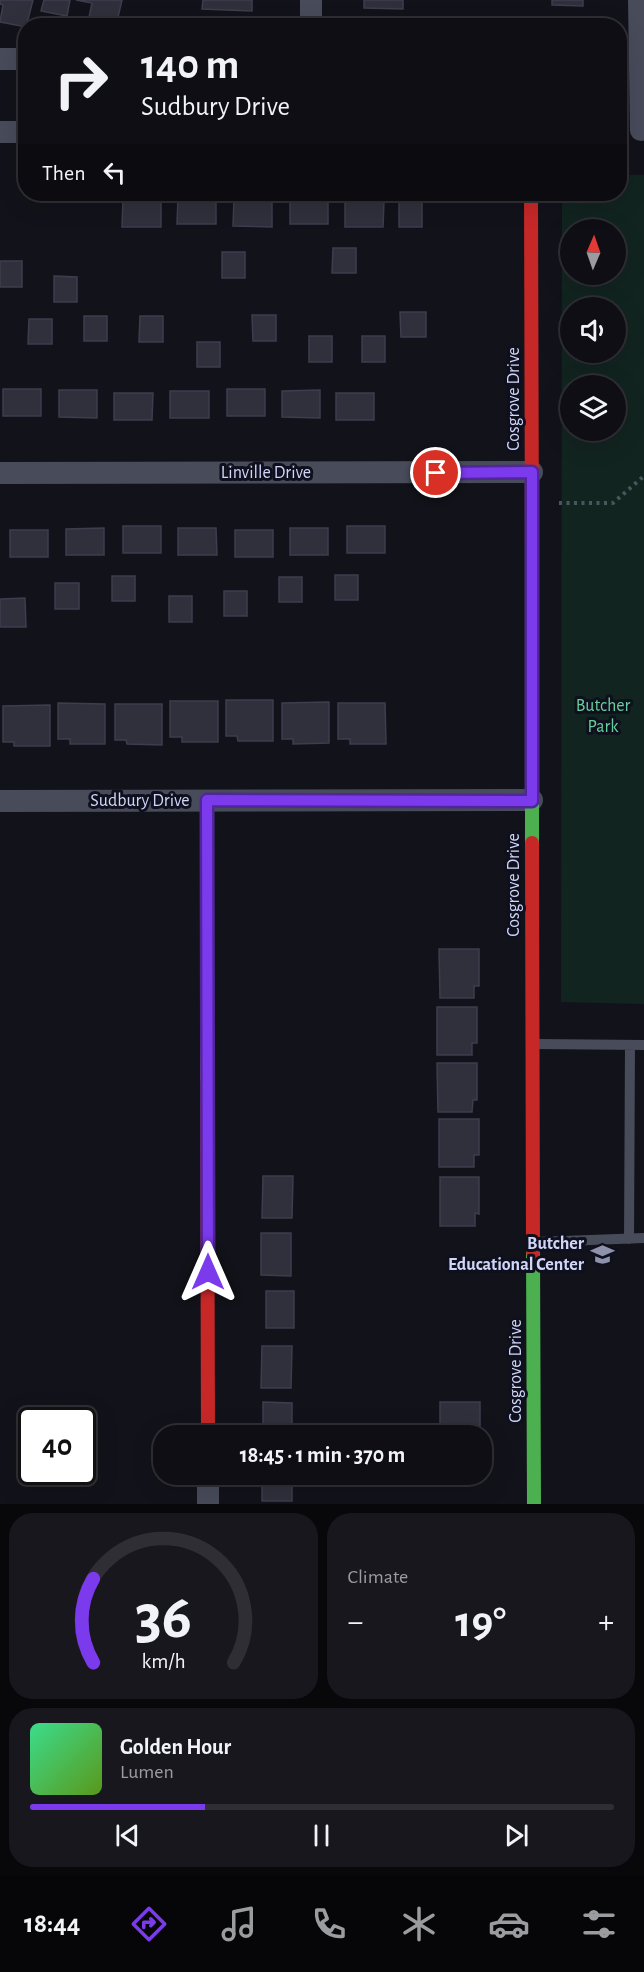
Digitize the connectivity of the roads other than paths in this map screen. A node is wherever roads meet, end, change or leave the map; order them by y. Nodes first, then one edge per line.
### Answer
1 (310, 0) edge
2 (639, 0) edge
3 (311, 18) edge
4 (0, 59) edge
5 (18, 59) edge
6 (635, 130) edge
7 (0, 132) edge
8 (18, 132) edge
9 (531, 201) edge
10 (532, 472) junction
11 (0, 473) edge
12 (207, 800) junction
13 (0, 801) edge
14 (532, 801) junction
15 (532, 1044) junction
16 (630, 1045) junction
17 (644, 1045) edge
18 (644, 1238) edge
19 (629, 1239) junction
20 (534, 1242) junction
21 (208, 1425) edge
22 (208, 1485) edge
23 (208, 1504) edge
24 (534, 1504) edge

1 - 3 street
2 - 6 street
4 - 5 street
7 - 8 street
9 - 10 street, Cosgrove Drive
10 - 11 street, Linville Drive
10 - 14 street, Cosgrove Drive
12 - 13 street, Sudbury Drive
12 - 14 street, Sudbury Drive
12 - 21 street
14 - 15 street, Cosgrove Drive
15 - 16 lane
15 - 20 street, Cosgrove Drive
16 - 17 lane
16 - 19 lane
18 - 19 lane
19 - 20 lane
20 - 24 street, Cosgrove Drive
22 - 23 street

